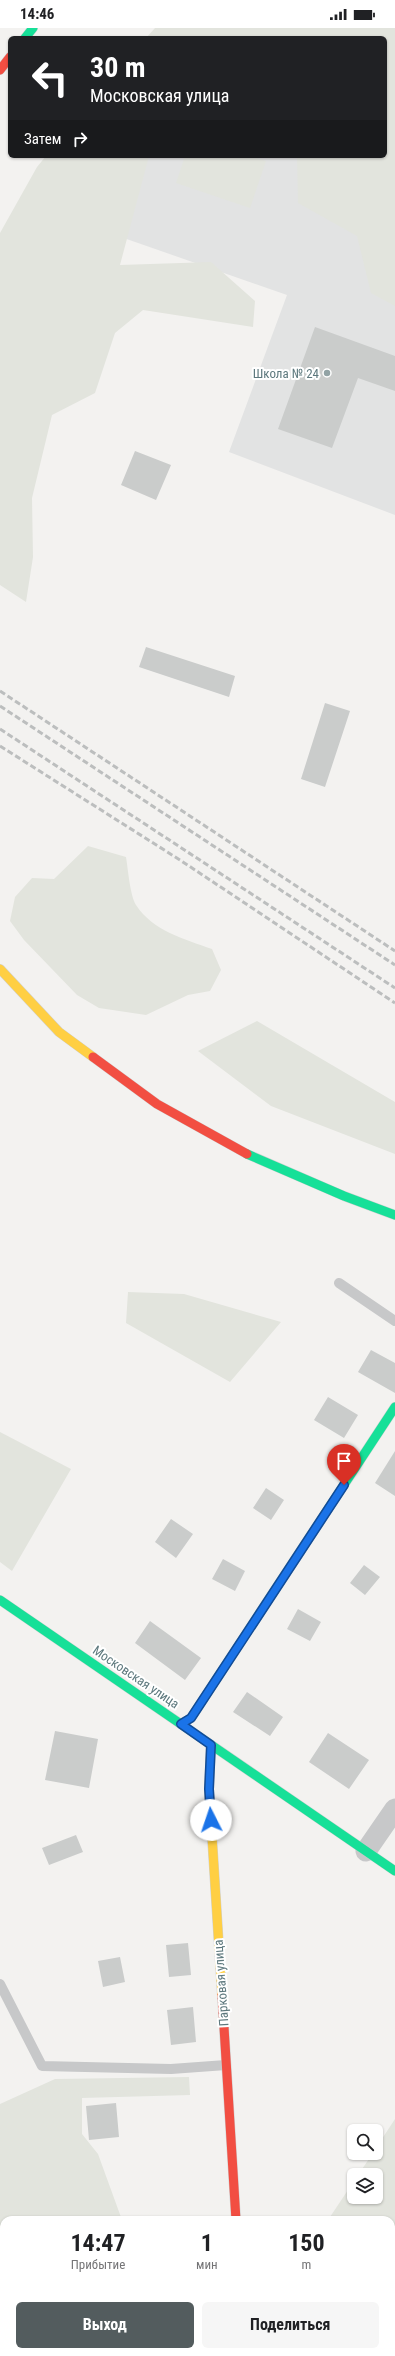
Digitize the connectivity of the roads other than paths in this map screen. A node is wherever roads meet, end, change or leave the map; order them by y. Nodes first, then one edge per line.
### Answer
1 (33, 28) edge
2 (27, 36) edge
3 (8, 60) edge
4 (0, 70) edge
5 (0, 969) edge
6 (395, 1215) edge
7 (339, 1283) dead end
8 (395, 1321) edge
9 (395, 1407) edge
10 (0, 1600) edge
11 (181, 1724) junction
12 (211, 1745) junction
13 (395, 1808) edge
14 (366, 1851) junction
15 (395, 1871) edge
16 (0, 1984) edge
17 (226, 2065) junction
18 (236, 2216) edge

1 - 2 street
3 - 4 street
5 - 6 street
7 - 8 lane
9 - 11 street
10 - 11 street, Московская улица
11 - 12 street, Московская улица
12 - 14 street, Московская улица
12 - 17 street, Парковая улица
13 - 14 street
14 - 15 street, Московская улица
16 - 17 lane
17 - 18 street, Парковая улица

